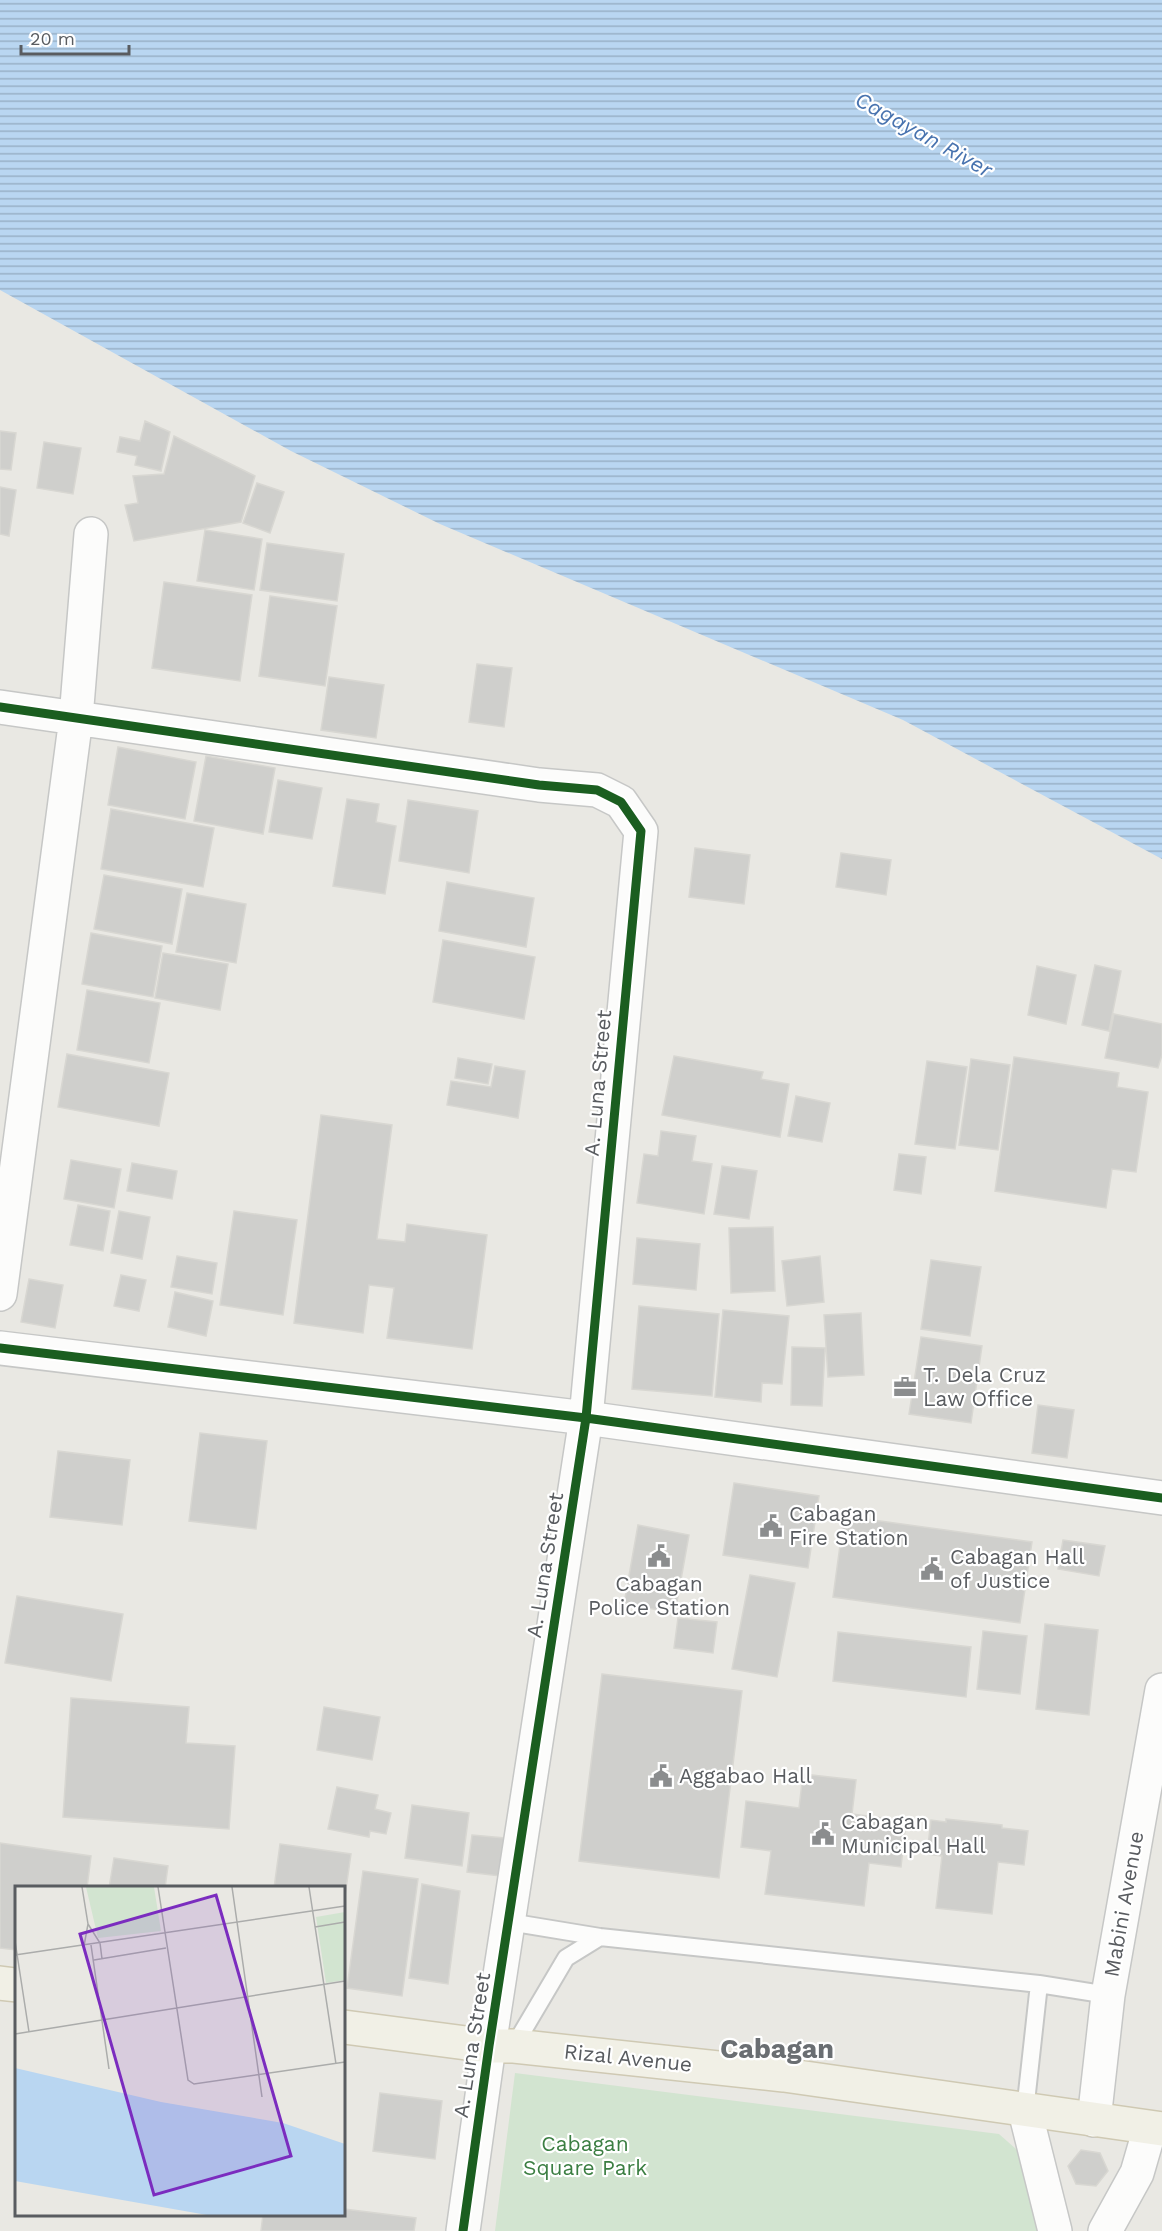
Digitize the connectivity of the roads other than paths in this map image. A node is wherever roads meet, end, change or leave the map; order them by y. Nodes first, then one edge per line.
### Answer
1 (91, 534) dead end
2 (0, 707) edge
3 (76, 718) junction
4 (0, 1294) edge
5 (0, 1348) edge
6 (586, 1418) junction
7 (1162, 1498) edge
8 (1162, 1690) edge
9 (510, 1922) junction
10 (600, 1937) junction
11 (0, 1983) edge
12 (1039, 1984) junction
13 (15, 1985) edge
14 (1108, 1995) junction
15 (345, 2027) edge
16 (502, 2046) junction
17 (1025, 2111) junction
18 (1094, 2120) junction
19 (1156, 2129) edge
20 (463, 2231) edge
21 (1055, 2231) edge
22 (1105, 2231) edge

1 - 3 street
2 - 3 street, A. Luna Street
3 - 4 street
3 - 6 street, A. Luna Street
5 - 6 street
6 - 7 street
6 - 9 street, A. Luna Street
8 - 14 street, Mabini Avenue
9 - 10 lane
9 - 16 street, A. Luna Street
10 - 12 lane
10 - 16 lane
11 - 13 main road
12 - 14 lane
12 - 17 lane
14 - 18 street, Mabini Avenue
15 - 16 main road, Rizal Avenue
16 - 17 main road, Rizal Avenue
16 - 20 street, A. Luna Street
17 - 18 main road, Rizal Avenue
17 - 21 street
18 - 19 main road, Rizal Avenue
19 - 22 street

